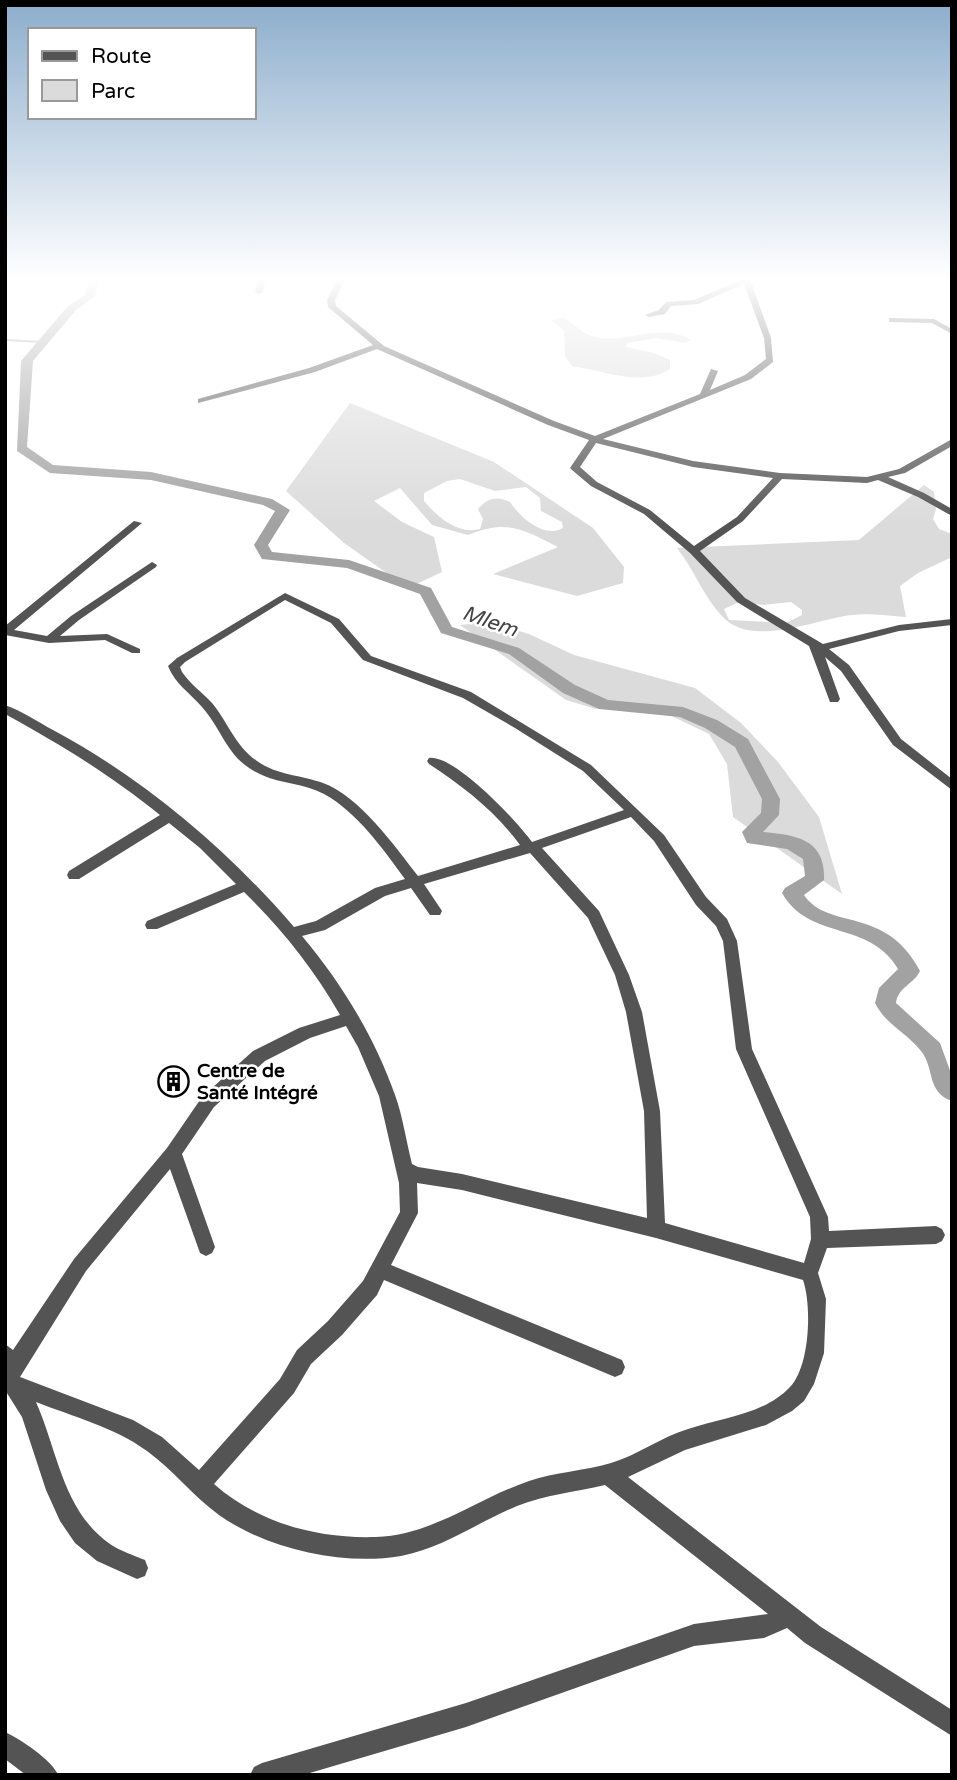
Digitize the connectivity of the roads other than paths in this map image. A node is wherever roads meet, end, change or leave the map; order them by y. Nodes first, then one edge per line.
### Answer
1 (343, 359) edge
2 (409, 359) edge
3 (769, 359) edge
4 (714, 371) dead end
5 (748, 387) dead end
6 (705, 394) junction
7 (201, 401) dead end
8 (594, 440) junction
9 (950, 445) edge
10 (780, 476) junction
11 (881, 478) junction
12 (952, 513) edge
13 (137, 523) dead end
14 (694, 551) junction
15 (152, 565) dead end
16 (952, 622) edge
17 (6, 632) edge
18 (49, 640) junction
19 (818, 647) junction
20 (136, 651) dead end
21 (834, 699) dead end
22 (5, 709) edge
23 (433, 761) dead end
24 (952, 786) edge
25 (631, 809) junction
26 (171, 816) junction
27 (531, 847) junction
28 (74, 876) dead end
29 (416, 882) junction
30 (245, 886) junction
31 (435, 911) dead end
32 (152, 925) dead end
33 (290, 933) junction
34 (350, 1018) junction
35 (173, 1153) junction
36 (405, 1169) junction
37 (656, 1228) junction
38 (936, 1235) dead end
39 (821, 1240) junction
40 (206, 1247) dead end
41 (381, 1270) junction
42 (809, 1273) junction
43 (615, 1367) dead end
44 (8, 1373) edge
45 (607, 1474) junction
46 (201, 1483) junction
47 (136, 1568) dead end
48 (789, 1616) junction
49 (952, 1724) edge
50 (5, 1744) edge
51 (46, 1775) edge
52 (262, 1775) edge

1 - 7 street
2 - 8 street
3 - 6 street
4 - 6 street
5 - 6 street
6 - 8 street
8 - 10 street
8 - 14 street
9 - 11 street
10 - 11 street
10 - 14 street
11 - 12 street
13 - 17 street
14 - 19 street
15 - 18 street
16 - 19 street
17 - 18 street
18 - 20 street
19 - 21 street
19 - 24 street
22 - 26 street
23 - 27 street
25 - 27 street
25 - 29 street
25 - 39 street
26 - 28 street
26 - 30 street
27 - 29 street
27 - 37 street
29 - 31 street
29 - 33 street
30 - 32 street
30 - 33 street
33 - 34 street
34 - 35 street
34 - 36 street
35 - 40 street
35 - 44 street
36 - 37 street
36 - 41 street
37 - 42 street
38 - 39 street
39 - 42 street
41 - 43 street
41 - 46 street
42 - 45 street
44 - 46 street
44 - 47 street
45 - 46 street
45 - 48 street
48 - 49 street
48 - 52 street
50 - 51 street

